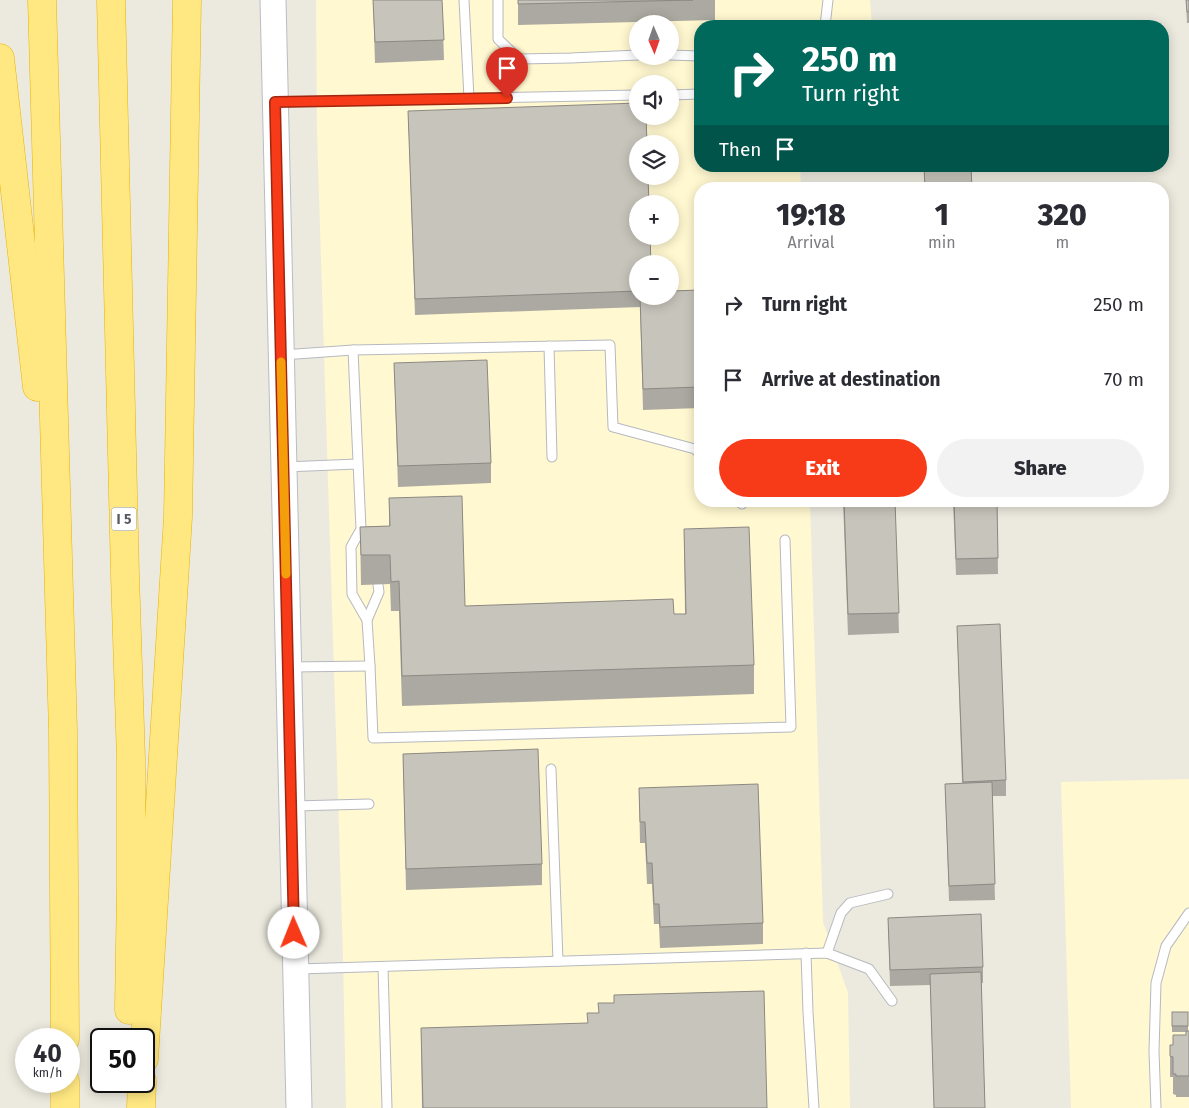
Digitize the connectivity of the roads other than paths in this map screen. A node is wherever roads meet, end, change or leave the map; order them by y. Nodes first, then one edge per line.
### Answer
1 (42, 0) edge
2 (111, 0) edge
3 (187, 0) edge
4 (273, 0) edge
5 (464, 0) edge
6 (498, 0) edge
7 (828, 0) edge
8 (826, 20) edge
9 (629, 55) edge
10 (679, 55) edge
11 (694, 56) edge
12 (0, 58) edge
13 (694, 94) edge
14 (629, 95) edge
15 (679, 95) edge
16 (469, 98) junction
17 (275, 102) junction
18 (550, 346) junction
19 (353, 350) junction
20 (281, 355) junction
21 (694, 447) edge
22 (552, 457) dead end
23 (358, 464) junction
24 (284, 467) junction
25 (785, 540) dead end
26 (378, 584) edge
27 (60, 587) junction
28 (367, 620) junction
29 (370, 666) junction
30 (288, 667) junction
31 (551, 769) dead end
32 (369, 804) dead end
33 (292, 807) junction
34 (888, 894) dead end
35 (1189, 913) edge
36 (806, 953) junction
37 (827, 953) junction
38 (558, 961) junction
39 (383, 967) junction
40 (295, 969) junction
41 (892, 1001) dead end
42 (65, 1028) edge
43 (129, 1028) edge
44 (146, 1028) edge
45 (65, 1093) edge
46 (128, 1093) edge
47 (142, 1093) edge
48 (65, 1108) edge
49 (128, 1108) edge
50 (141, 1108) edge
51 (298, 1108) edge
52 (386, 1108) edge
53 (814, 1108) edge
54 (1156, 1108) edge

1 - 27 highway
2 - 43 highway, I 5
3 - 44 highway
4 - 17 main road
5 - 16 lane
6 - 9 lane
7 - 8 lane
10 - 11 lane
12 - 27 highway
13 - 15 lane
14 - 16 lane
16 - 17 lane
17 - 20 main road
18 - 19 lane
18 - 21 lane
18 - 22 lane
19 - 20 lane
19 - 23 lane
20 - 24 main road
23 - 24 lane
23 - 28 lane
24 - 30 main road
25 - 29 lane
26 - 28 lane
27 - 42 highway
28 - 29 lane
29 - 30 lane
30 - 33 main road
31 - 38 lane
32 - 33 lane
33 - 40 main road
34 - 37 lane
35 - 54 lane
36 - 37 lane
36 - 38 lane
36 - 53 lane
37 - 41 lane
38 - 39 lane
39 - 40 lane
39 - 52 lane
40 - 51 main road
45 - 48 highway
46 - 49 highway
47 - 50 highway

